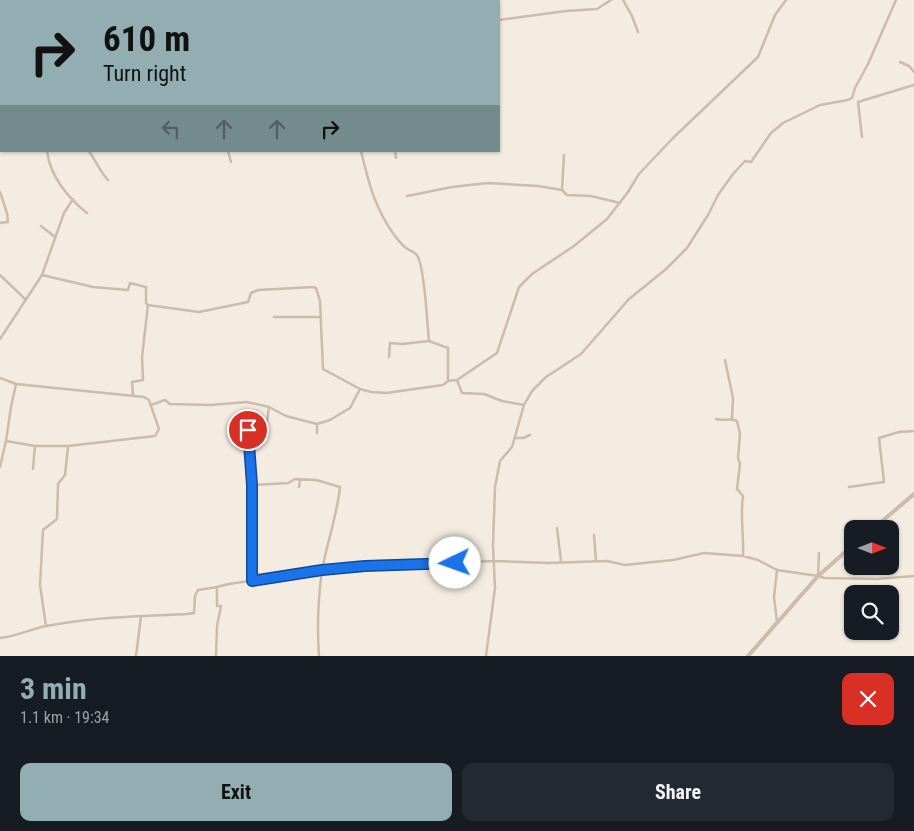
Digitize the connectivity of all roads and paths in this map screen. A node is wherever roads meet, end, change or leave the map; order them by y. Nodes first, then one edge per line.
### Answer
1 (611, 0) edge
2 (623, 0) edge
3 (786, 0) edge
4 (896, 0) edge
5 (500, 20) edge
6 (638, 32) dead end
7 (900, 62) dead end
8 (914, 71) edge
9 (914, 85) edge
10 (862, 137) dead end
11 (47, 152) edge
12 (90, 152) edge
13 (228, 152) edge
14 (361, 152) edge
15 (395, 152) edge
16 (564, 155) dead end
17 (396, 158) dead end
18 (231, 162) dead end
19 (108, 180) dead end
20 (562, 190) junction
21 (0, 192) edge
22 (407, 196) dead end
23 (73, 199) junction
24 (620, 203) junction
25 (87, 213) dead end
26 (0, 223) edge
27 (41, 226) dead end
28 (55, 237) junction
29 (0, 275) edge
30 (42, 275) junction
31 (25, 299) junction
32 (148, 305) junction
33 (274, 317) dead end
34 (321, 317) junction
35 (0, 339) edge
36 (429, 341) junction
37 (390, 357) dead end
38 (725, 360) dead end
39 (0, 378) edge
40 (458, 380) junction
41 (448, 382) junction
42 (16, 384) junction
43 (360, 389) junction
44 (133, 395) junction
45 (150, 405) junction
46 (524, 405) junction
47 (269, 407) junction
48 (716, 419) dead end
49 (732, 419) junction
50 (317, 424) junction
51 (914, 431) edge
52 (317, 433) dead end
53 (530, 435) dead end
54 (515, 438) junction
55 (6, 441) junction
56 (35, 446) junction
57 (68, 446) junction
58 (0, 467) edge
59 (33, 470) dead end
60 (300, 480) junction
61 (252, 485) junction
62 (299, 487) dead end
63 (849, 488) dead end
64 (914, 494) edge
65 (884, 520) edge
66 (557, 528) dead end
67 (594, 535) dead end
68 (819, 553) dead end
69 (844, 553) edge
70 (743, 556) junction
71 (596, 561) junction
72 (494, 562) junction
73 (561, 562) junction
74 (322, 570) junction
75 (777, 570) junction
76 (818, 576) junction
77 (914, 576) edge
78 (252, 581) junction
79 (217, 588) junction
80 (141, 616) junction
81 (777, 622) junction
82 (46, 626) junction
83 (0, 638) edge
84 (136, 656) edge
85 (216, 656) edge
86 (319, 656) edge
87 (486, 656) edge
88 (748, 656) edge

1 - 5 street
2 - 6 street
3 - 24 street
4 - 46 street
7 - 8 street
9 - 10 street
11 - 23 street
12 - 19 street
13 - 18 street
14 - 36 street
15 - 17 street
16 - 20 street
20 - 22 street
20 - 24 street
21 - 26 street
23 - 25 street
23 - 28 street
24 - 40 street
27 - 28 street
28 - 30 street
29 - 31 street
30 - 31 street
30 - 32 street
31 - 35 street
32 - 34 street
32 - 44 street
33 - 34 street
34 - 43 street
36 - 37 street
36 - 41 street
38 - 49 street
39 - 42 street
40 - 41 street
40 - 46 street
41 - 43 street
42 - 44 street
42 - 55 street
43 - 50 street
44 - 45 street
45 - 47 street
45 - 57 street
46 - 54 street
47 - 50 street
47 - 61 street
48 - 49 street
49 - 70 street
50 - 52 street
51 - 63 street
53 - 54 street
54 - 72 street
55 - 56 street
55 - 58 street
56 - 57 street
56 - 59 street
57 - 82 street
60 - 61 street
60 - 62 street
60 - 74 street
61 - 78 street
64 - 65 street
66 - 73 street
67 - 71 street
68 - 76 street
69 - 76 street
70 - 71 street
70 - 75 street
71 - 73 street
72 - 73 street
72 - 74 street
72 - 87 street
74 - 78 street
74 - 86 street
75 - 76 street
75 - 81 street
76 - 77 street
76 - 81 street
78 - 79 street
79 - 80 street
79 - 85 street
80 - 82 street
80 - 84 street
81 - 88 street
82 - 83 street

